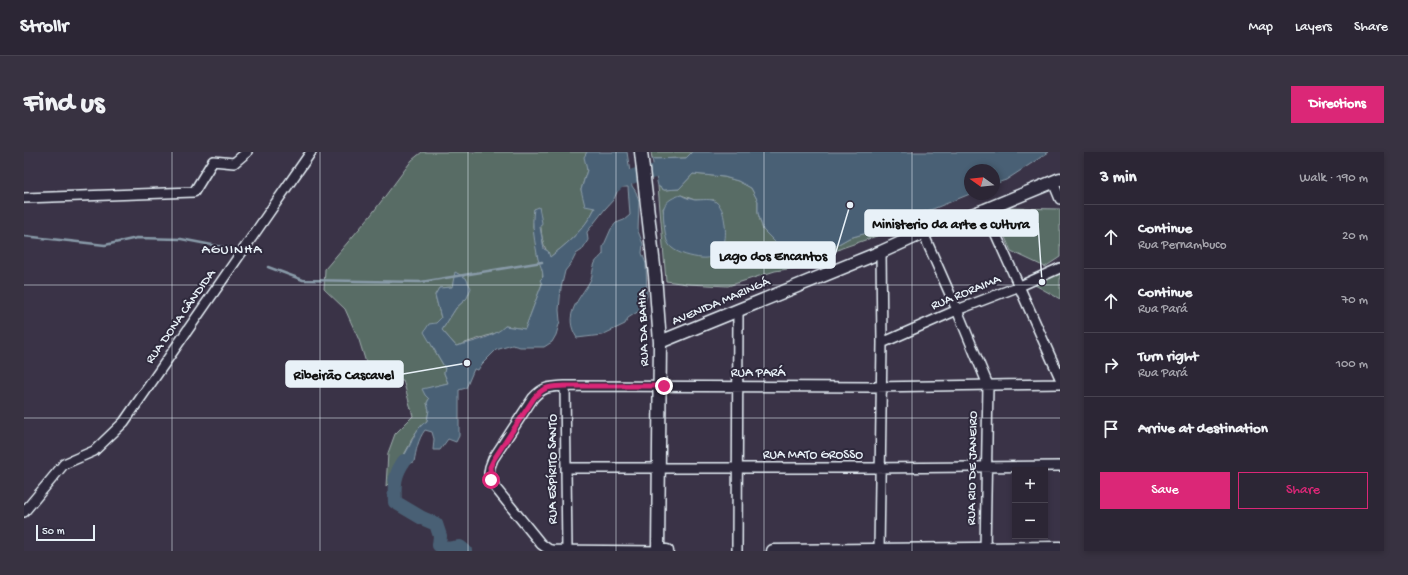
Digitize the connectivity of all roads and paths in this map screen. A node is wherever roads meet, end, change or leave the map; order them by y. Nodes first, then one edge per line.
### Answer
1 (248, 152) edge
2 (311, 152) edge
3 (640, 152) edge
4 (1056, 181) edge
5 (24, 198) edge
6 (1060, 199) edge
7 (985, 210) junction
8 (923, 233) junction
9 (881, 252) junction
10 (1060, 268) edge
11 (1020, 286) junction
12 (738, 310) junction
13 (957, 310) junction
14 (660, 342) junction
15 (882, 343) junction
16 (1060, 378) edge
17 (1060, 384) edge
18 (988, 385) junction
19 (565, 386) junction
20 (738, 386) junction
21 (881, 386) junction
22 (659, 387) junction
23 (986, 466) junction
24 (1060, 466) edge
25 (566, 468) junction
26 (738, 468) junction
27 (880, 468) junction
28 (659, 469) junction
29 (24, 512) edge
30 (1060, 548) edge
31 (879, 550) edge
32 (985, 550) edge
33 (567, 551) edge
34 (658, 551) edge
35 (667, 551) edge
36 (737, 551) edge
37 (773, 551) edge

1 - 5 street
2 - 29 street, RUA DONA CÂNDIDA
3 - 14 street, RUA DA BAHIA
4 - 6 street
4 - 7 street, AVENIDA MARINGÁ
7 - 8 street, AVENIDA MARINGÁ
7 - 11 street
8 - 9 street, AVENIDA MARINGÁ
8 - 13 street
9 - 12 street, AVENIDA MARINGÁ
9 - 15 street
10 - 11 street, RUA RORAIMA
11 - 13 street, RUA RORAIMA
11 - 16 street
12 - 14 street, AVENIDA MARINGÁ
12 - 20 street
13 - 15 street, RUA RORAIMA
13 - 18 street
14 - 22 street, RUA DA BAHIA
15 - 21 street
17 - 18 street, RUA PARÁ
18 - 21 street, RUA PARÁ
18 - 23 street, RUA RIO DE JANEIRO
19 - 22 street, RUA PARÁ
19 - 25 street, RUA ESPÍRITO SANTO
19 - 33 street, RUA PARÁ
20 - 21 street, RUA PARÁ
20 - 22 street, RUA PARÁ
20 - 26 street
21 - 27 street
22 - 28 street, RUA DA BAHIA
23 - 24 street, RUA MATO GROSSO
23 - 27 street, RUA MATO GROSSO
23 - 32 street, RUA RIO DE JANEIRO
25 - 28 street, RUA MATO GROSSO
25 - 33 street, RUA ESPÍRITO SANTO
26 - 27 street, RUA MATO GROSSO
26 - 28 street, RUA MATO GROSSO
26 - 36 street
27 - 31 street
28 - 34 street, RUA DA BAHIA
30 - 32 street
31 - 32 street
31 - 37 street
33 - 34 street
34 - 35 street

